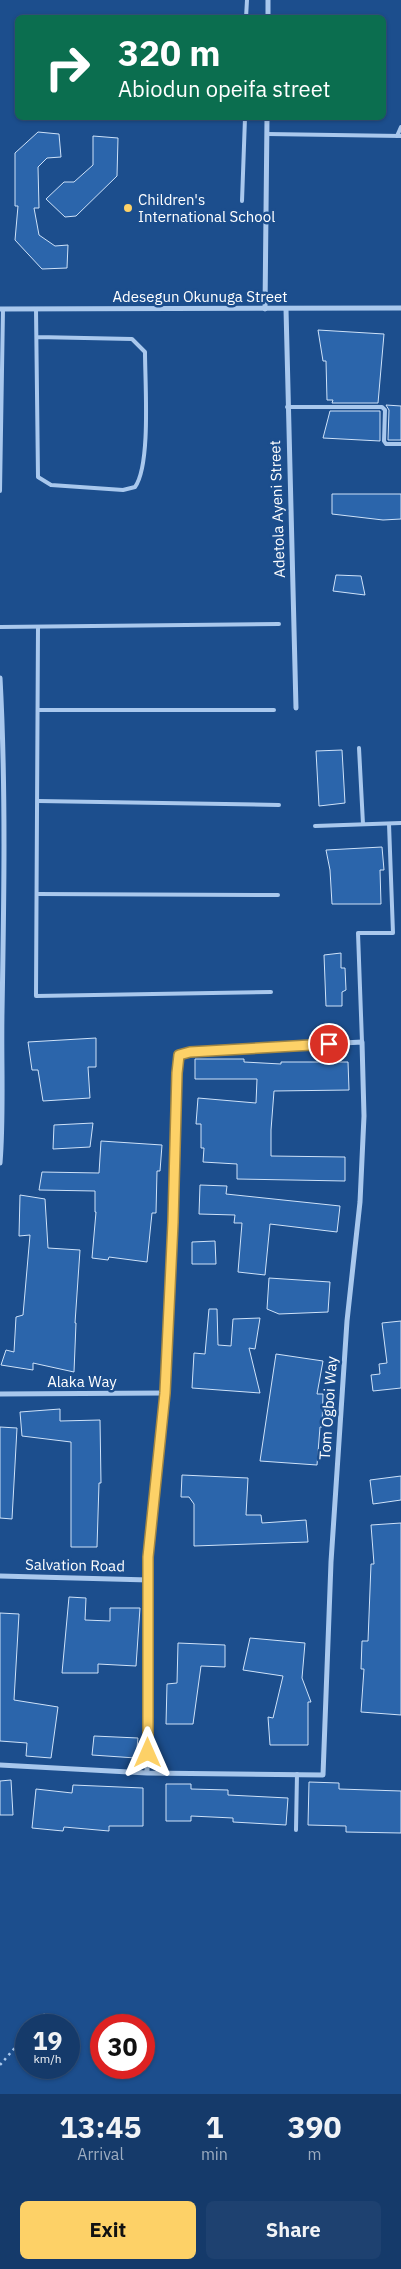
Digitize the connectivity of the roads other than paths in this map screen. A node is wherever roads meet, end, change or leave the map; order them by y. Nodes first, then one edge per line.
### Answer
1 (247, 0) edge
2 (268, 0) edge
3 (246, 15) edge
4 (268, 15) edge
5 (245, 120) edge
6 (267, 120) edge
7 (401, 127) edge
8 (267, 134) junction
9 (399, 136) edge
10 (242, 201) dead end
11 (265, 308) junction
12 (401, 308) edge
13 (2, 309) edge
14 (36, 309) junction
15 (286, 309) junction
16 (37, 337) junction
17 (287, 407) junction
18 (401, 444) edge
19 (0, 491) edge
20 (278, 624) dead end
21 (0, 626) edge
22 (38, 627) junction
23 (0, 678) edge
24 (296, 708) dead end
25 (39, 710) junction
26 (274, 710) dead end
27 (2, 733) edge
28 (359, 748) dead end
29 (38, 801) junction
30 (278, 805) dead end
31 (401, 823) edge
32 (363, 824) junction
33 (390, 824) junction
34 (315, 826) dead end
35 (37, 894) junction
36 (278, 895) dead end
37 (271, 992) dead end
38 (362, 1042) junction
39 (0, 1163) edge
40 (165, 1393) junction
41 (0, 1394) edge
42 (0, 1576) edge
43 (149, 1580) junction
44 (0, 1765) edge
45 (147, 1772) junction
46 (297, 1774) junction
47 (296, 1830) dead end

1 - 3 lane
2 - 4 street
5 - 10 lane
6 - 8 street
7 - 9 lane
8 - 9 lane
8 - 11 street
11 - 14 street, Adesegun Okunuga Street
11 - 15 street, Adesegun Okunuga Street
12 - 15 street, Adesegun Okunuga Street
13 - 14 street, Adesegun Okunuga Street
13 - 19 lane
14 - 16 lane
15 - 17 street, Adetola Ayeni Street
16 - 16 lane
17 - 18 lane
17 - 24 street, Adetola Ayeni Street
20 - 22 lane
21 - 22 lane
22 - 25 lane
23 - 27 street
25 - 26 lane
25 - 29 lane
27 - 39 street
28 - 32 lane
29 - 30 lane
29 - 35 lane
31 - 33 lane
32 - 33 lane
32 - 34 lane
33 - 38 lane
35 - 36 lane
35 - 37 lane
38 - 40 street
38 - 46 street, Tom Ogboi Way
40 - 41 street, Alaka Way
40 - 43 street
42 - 43 street, Salvation Road
43 - 45 street
44 - 45 street
45 - 46 street
46 - 47 lane

